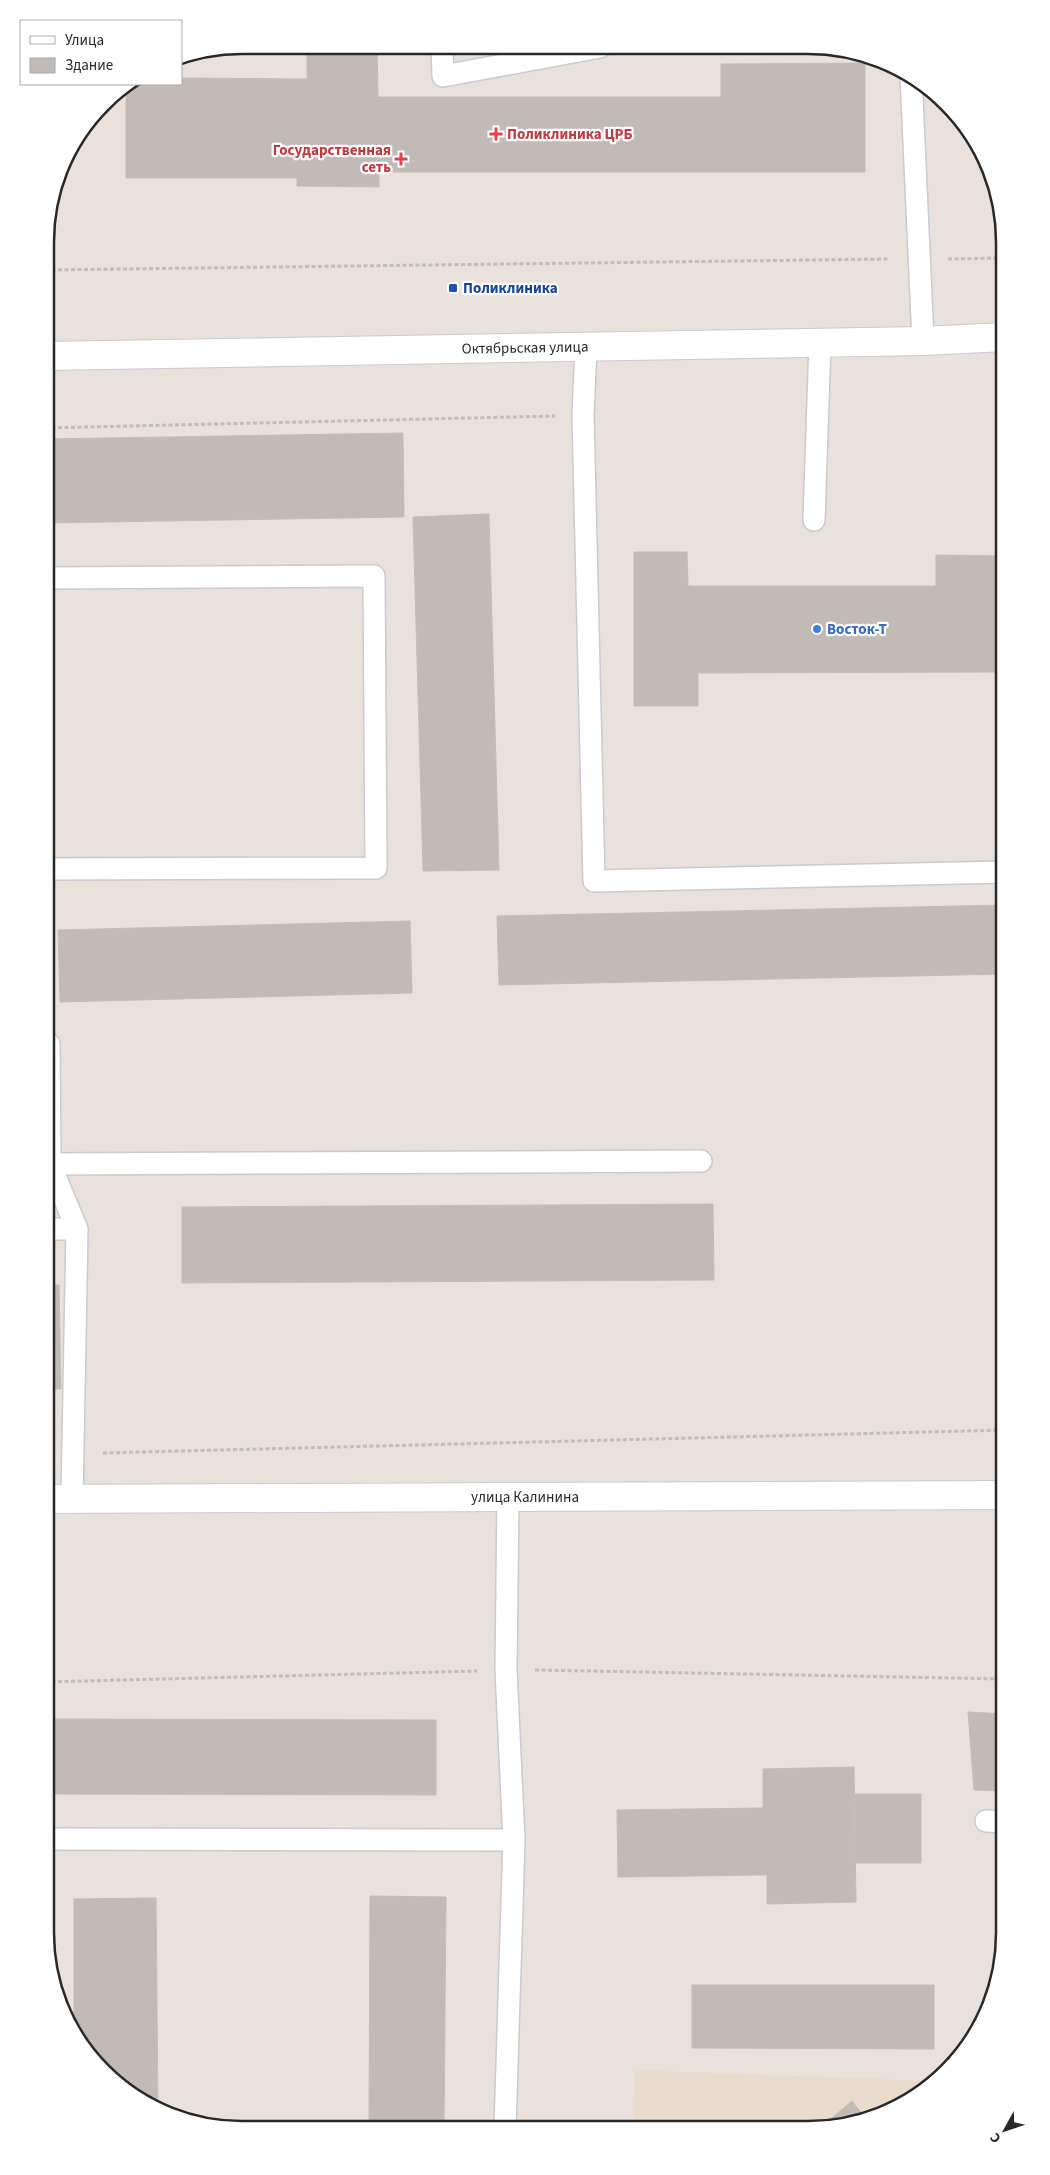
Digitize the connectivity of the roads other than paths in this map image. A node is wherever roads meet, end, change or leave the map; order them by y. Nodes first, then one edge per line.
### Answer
1 (442, 54) edge
2 (562, 54) edge
3 (910, 85) edge
4 (996, 337) edge
5 (923, 341) junction
6 (820, 342) junction
7 (586, 347) junction
8 (54, 356) edge
9 (814, 520) dead end
10 (54, 578) edge
11 (54, 869) edge
12 (996, 872) edge
13 (701, 1161) dead end
14 (54, 1164) edge
15 (54, 1174) edge
16 (54, 1229) edge
17 (77, 1229) junction
18 (996, 1495) edge
19 (508, 1497) junction
20 (72, 1499) junction
21 (54, 1500) edge
22 (54, 1839) edge
23 (514, 1840) junction
24 (505, 2121) edge

1 - 2 lane
3 - 5 lane
4 - 5 street, Октябрьская улица
5 - 6 street, Октябрьская улица
6 - 7 street, Октябрьская улица
6 - 9 lane
7 - 8 street, Октябрьская улица
7 - 12 lane
10 - 11 lane
13 - 14 lane
15 - 17 lane
16 - 17 lane
17 - 20 lane
18 - 19 street, улица Калинина
19 - 20 street, улица Калинина
19 - 23 lane
20 - 21 street, улица Калинина
22 - 23 lane
23 - 24 lane

